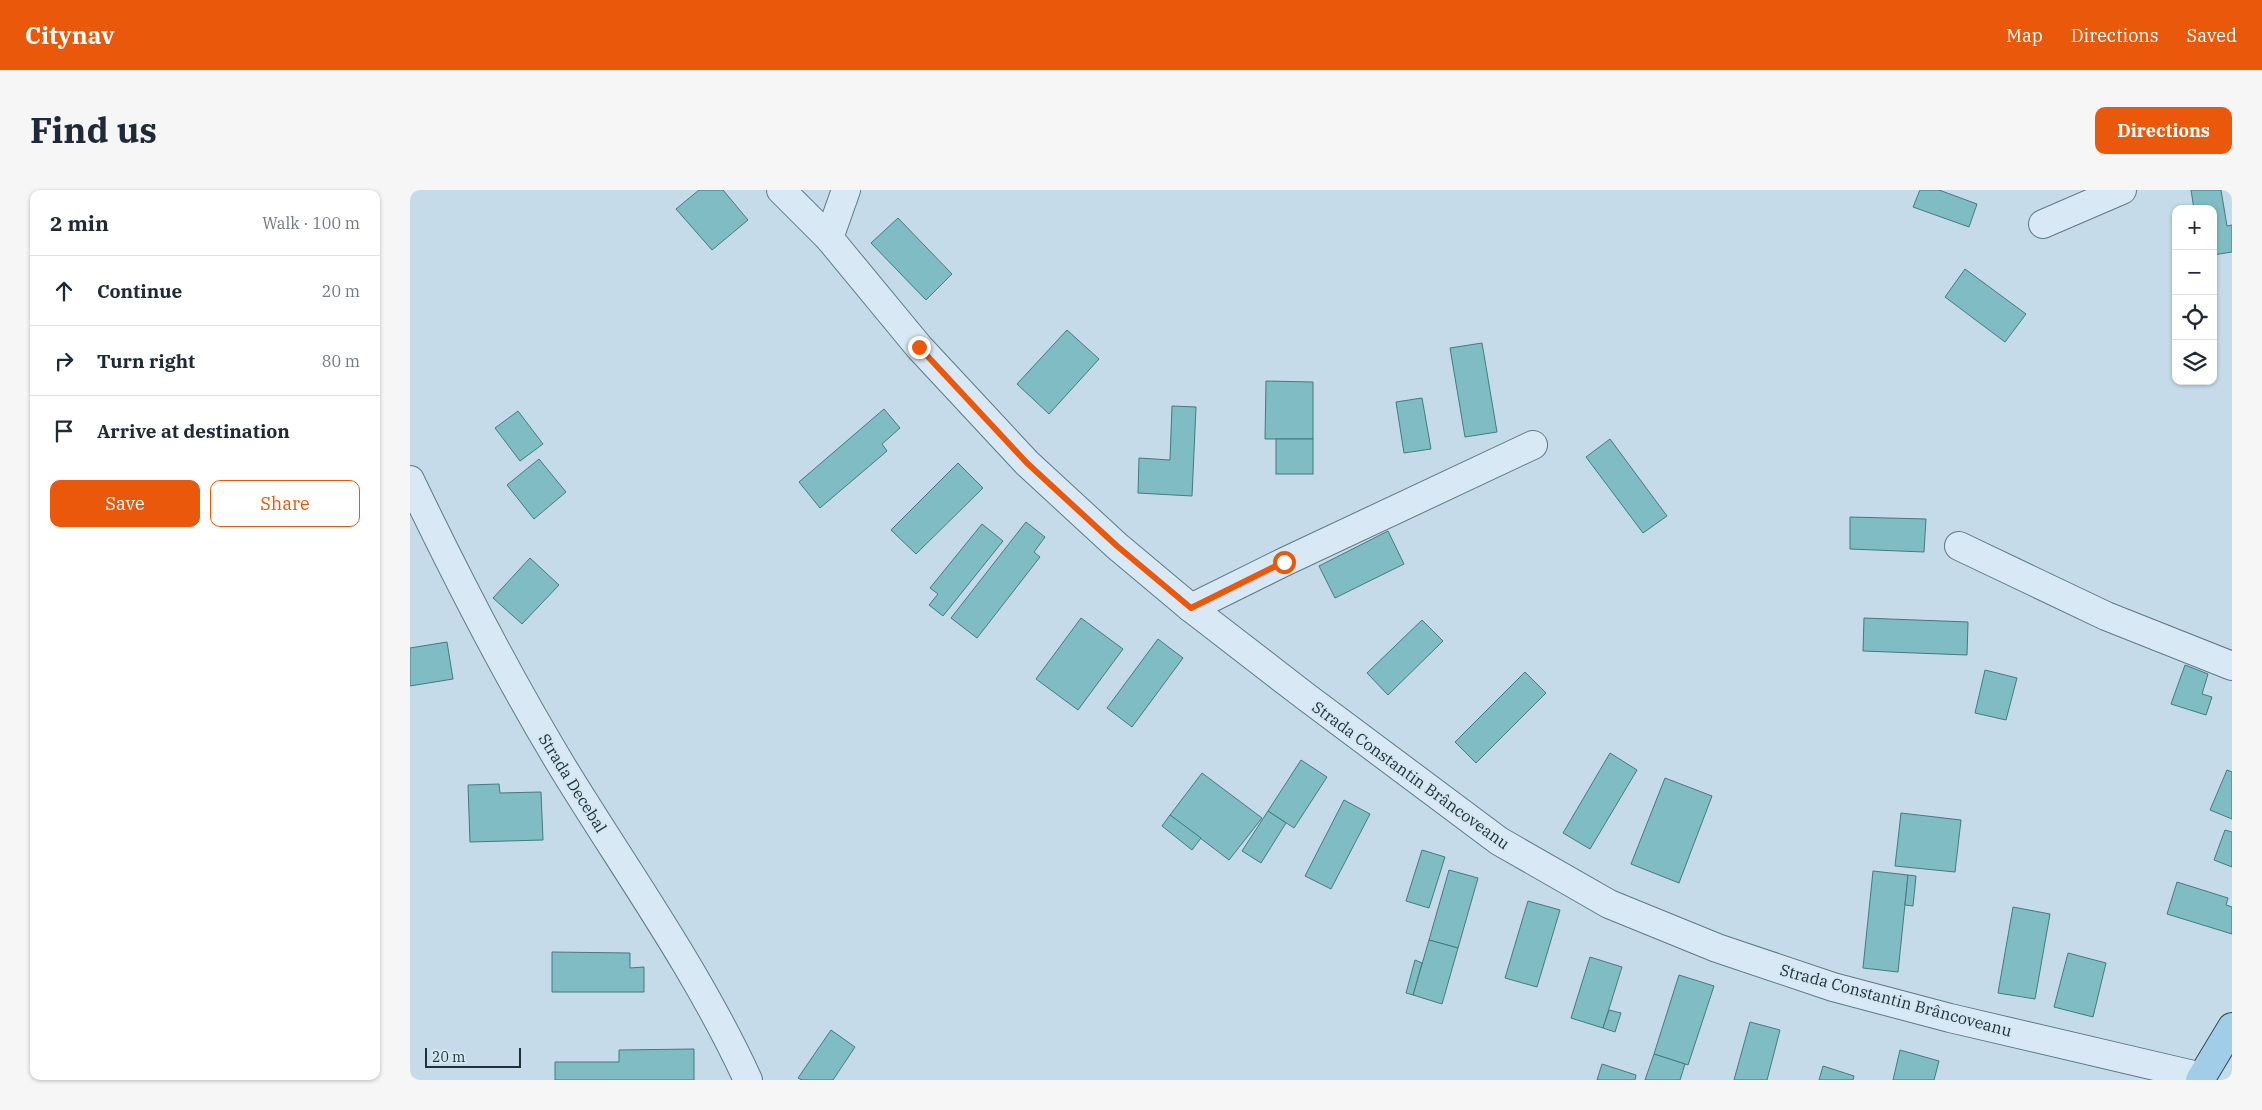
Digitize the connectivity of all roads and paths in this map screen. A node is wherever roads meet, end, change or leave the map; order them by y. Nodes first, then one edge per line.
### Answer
1 (781, 190) edge
2 (846, 190) edge
3 (2122, 190) edge
4 (2043, 224) dead end
5 (828, 238) junction
6 (1532, 445) dead end
7 (410, 480) edge
8 (1959, 546) dead end
9 (1191, 608) junction
10 (2232, 666) edge
11 (2232, 1027) edge
12 (2201, 1078) edge
13 (748, 1080) edge

1 - 5 street, Strada Constantin Brâncoveanu
2 - 5 street
3 - 4 street
5 - 9 street, Strada Constantin Brâncoveanu
6 - 9 street
7 - 13 street, Strada Decebal
8 - 10 street
9 - 12 street, Strada Constantin Brâncoveanu
11 - 12 main road

